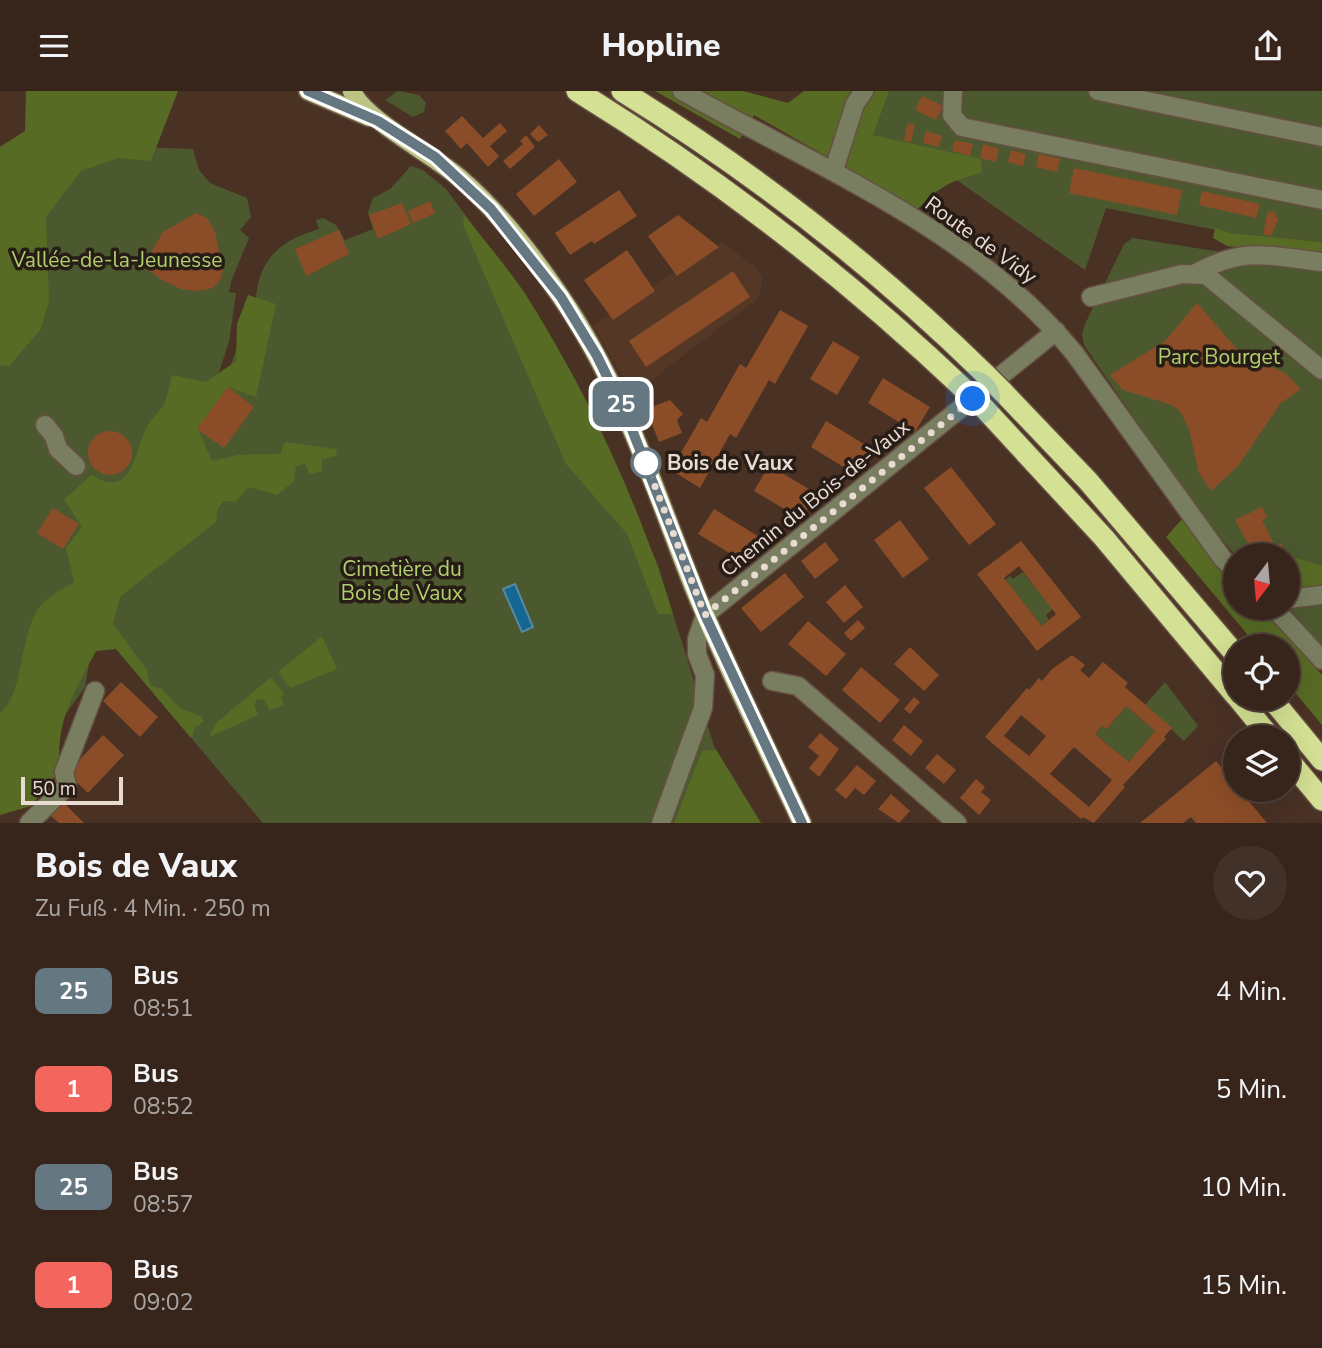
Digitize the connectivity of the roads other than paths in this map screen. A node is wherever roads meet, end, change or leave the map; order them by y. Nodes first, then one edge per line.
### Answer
1 (308, 91) edge
2 (352, 91) edge
3 (577, 91) edge
4 (622, 91) edge
5 (682, 91) edge
6 (864, 91) edge
7 (953, 91) edge
8 (1098, 91) edge
9 (378, 121) junction
10 (1322, 137) edge
11 (834, 170) junction
12 (1322, 199) edge
13 (1322, 262) edge
14 (1196, 272) junction
15 (1091, 297) dead end
16 (1056, 331) junction
17 (1322, 370) edge
18 (45, 425) dead end
19 (76, 466) dead end
20 (1223, 559) edge
21 (1322, 595) edge
22 (1300, 598) edge
23 (705, 615) junction
24 (1285, 620) edge
25 (1223, 640) edge
26 (1322, 660) edge
27 (1223, 680) edge
28 (772, 681) dead end
29 (95, 691) dead end
30 (1248, 711) edge
31 (1282, 711) edge
32 (1259, 725) edge
33 (1322, 760) edge
34 (1300, 773) edge
35 (1322, 800) edge
36 (29, 823) edge
37 (662, 823) edge
38 (802, 823) edge
39 (957, 823) edge

1 - 9 main road
2 - 9 main road
3 - 27 highway, bridge
4 - 25 highway, bridge
5 - 11 street, Route de Vidy
6 - 11 street
7 - 12 street
8 - 10 street
9 - 23 main road
11 - 16 street, Route de Vidy
13 - 14 street
14 - 15 street
14 - 17 street
16 - 20 street, Route de Vidy
16 - 23 street, Chemin du Bois-de-Vaux
18 - 19 street
21 - 22 street
23 - 37 street
23 - 38 main road
24 - 26 street
28 - 39 street
29 - 36 street
30 - 32 highway
31 - 33 highway
34 - 35 highway

